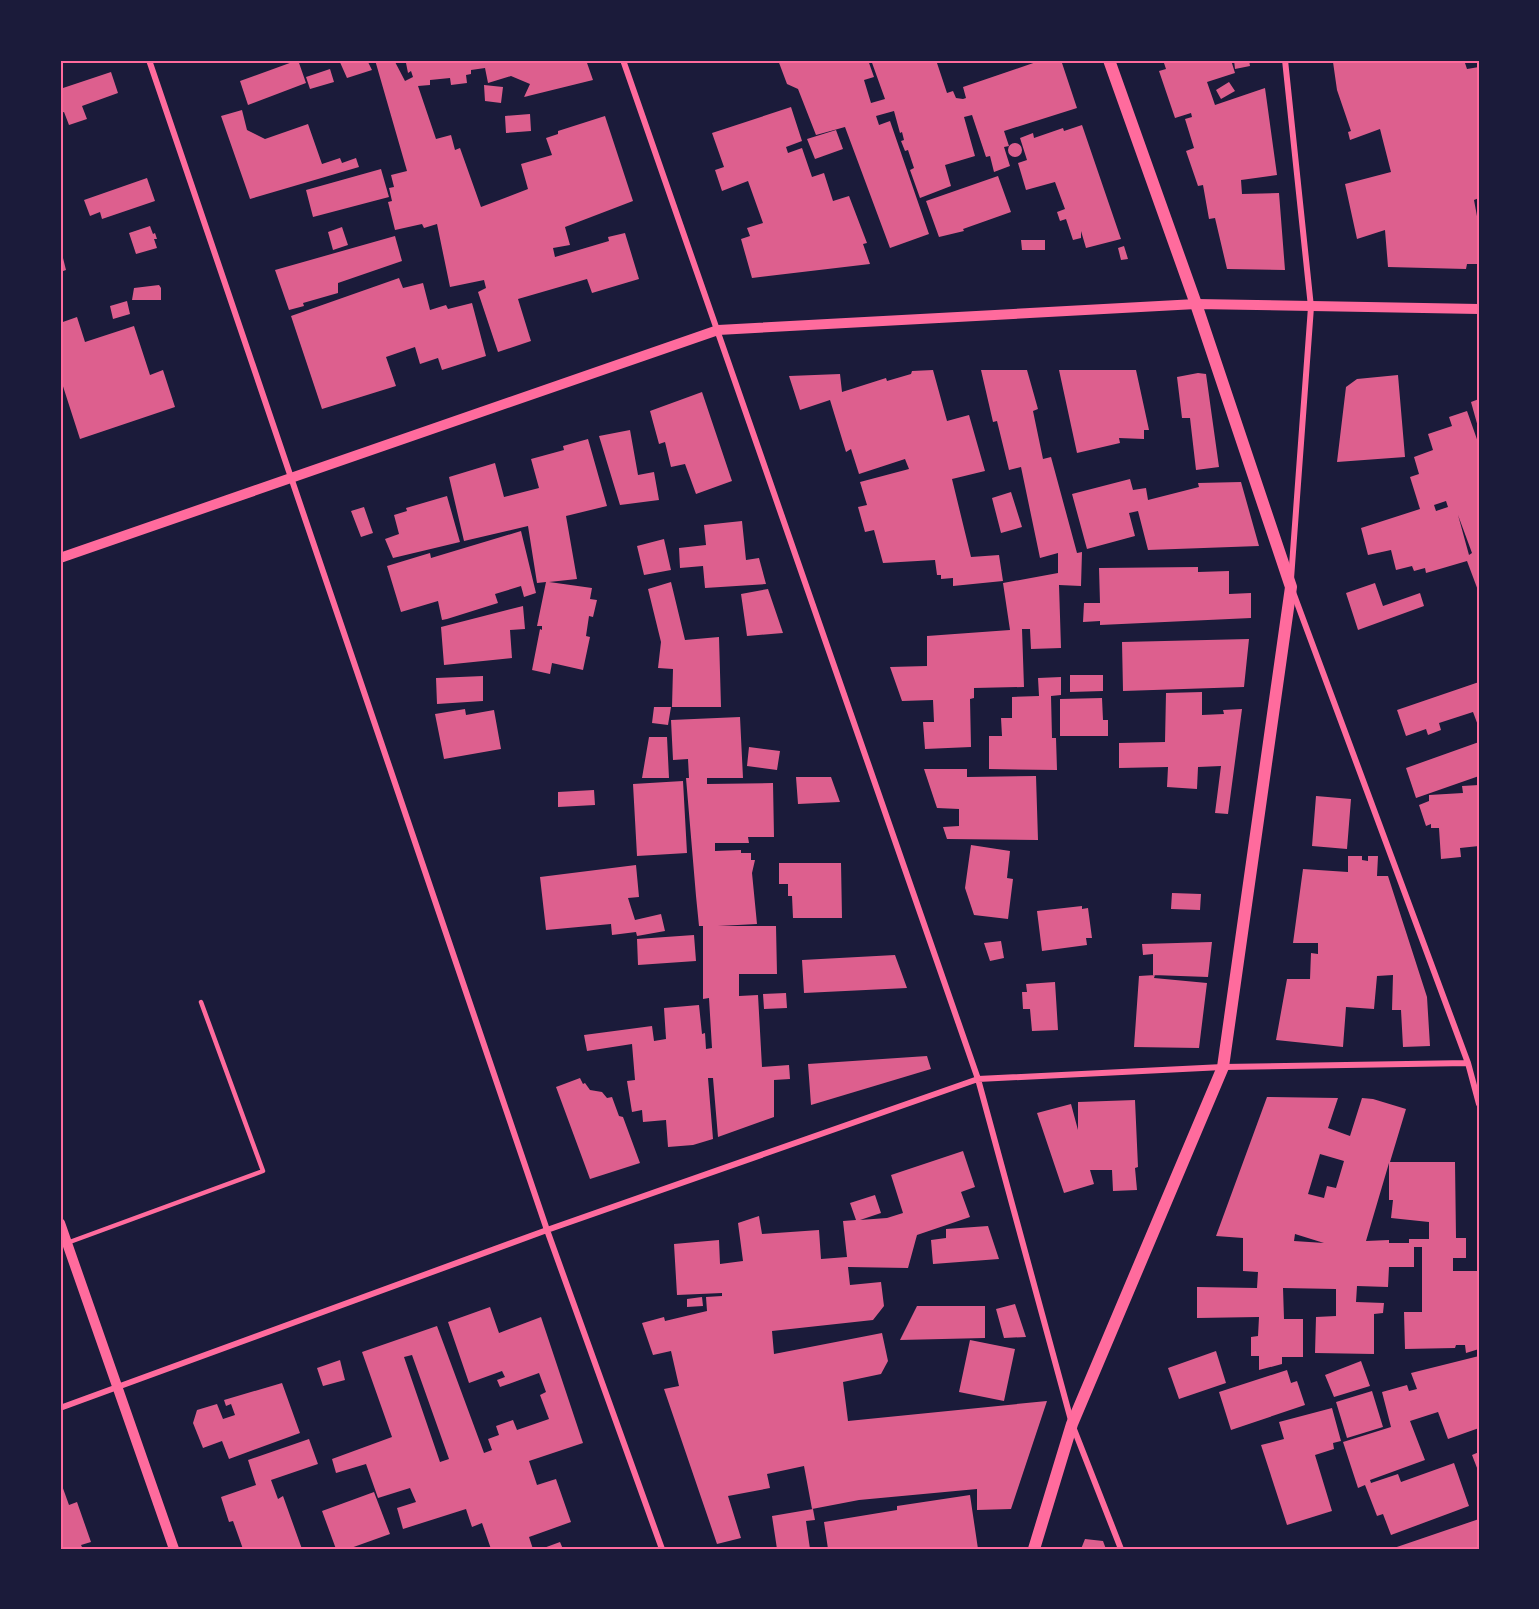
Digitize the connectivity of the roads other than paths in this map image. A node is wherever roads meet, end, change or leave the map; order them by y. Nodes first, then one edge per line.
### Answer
1 (149, 60) edge
2 (623, 60) edge
3 (1109, 60) edge
4 (1285, 60) edge
5 (1196, 304) junction
6 (1311, 307) junction
7 (1479, 309) edge
8 (718, 330) junction
9 (292, 476) junction
10 (60, 558) edge
11 (1291, 587) junction
12 (201, 1002) dead end
13 (1468, 1063) junction
14 (1223, 1067) junction
15 (978, 1079) junction
16 (1479, 1104) edge
17 (60, 1223) edge
18 (548, 1230) junction
19 (67, 1243) junction
20 (117, 1389) junction
21 (60, 1408) edge
22 (1072, 1424) junction
23 (174, 1549) edge
24 (662, 1549) edge
25 (1034, 1549) edge
26 (1121, 1549) edge

1 - 9 street
2 - 8 street
3 - 5 main road
4 - 6 street
5 - 6 street
5 - 8 street
5 - 11 main road
6 - 7 street
6 - 11 street
8 - 9 street
8 - 15 street
9 - 10 street
9 - 18 street
11 - 13 street
11 - 14 main road
12 - 19 lane
13 - 14 street
13 - 16 street
14 - 15 street
14 - 22 main road
15 - 18 street
15 - 22 street
17 - 19 street
18 - 20 street
18 - 24 street
19 - 20 street
20 - 21 street
20 - 23 street
22 - 25 main road
22 - 26 street

